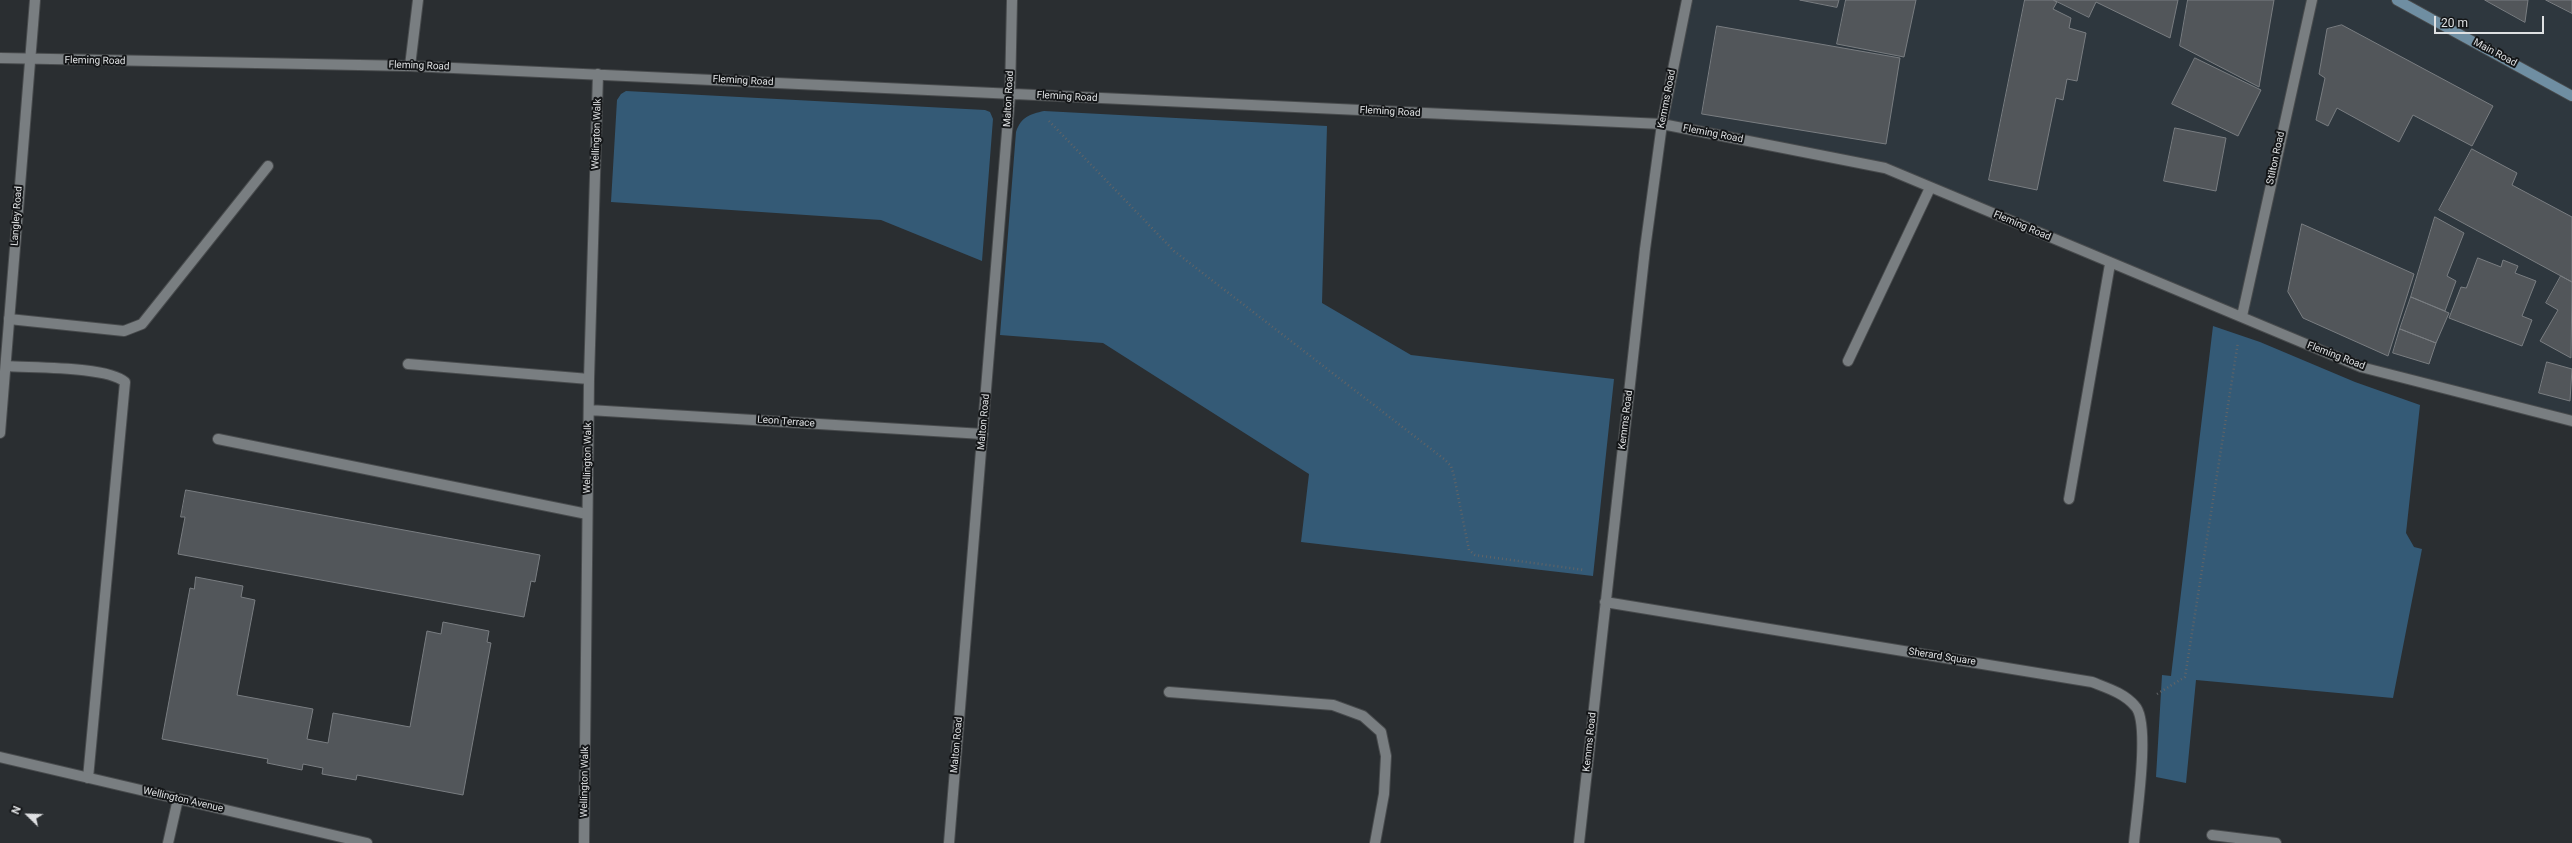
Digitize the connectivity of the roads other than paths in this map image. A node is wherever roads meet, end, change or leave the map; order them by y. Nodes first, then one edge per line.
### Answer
1 (35, 0) edge
2 (418, 0) edge
3 (1012, 0) edge
4 (1687, 0) edge
5 (2312, 0) edge
6 (2397, 0) edge
7 (0, 58) edge
8 (29, 60) junction
9 (410, 66) junction
10 (598, 74) junction
11 (1010, 95) junction
12 (2572, 96) edge
13 (1662, 124) junction
14 (268, 166) dead end
15 (1930, 188) junction
16 (2110, 264) junction
17 (2242, 316) junction
18 (9, 320) junction
19 (1848, 361) dead end
20 (408, 364) dead end
21 (6, 366) junction
22 (589, 379) junction
23 (589, 410) junction
24 (2572, 421) edge
25 (0, 433) edge
26 (983, 434) junction
27 (218, 439) dead end
28 (2069, 499) dead end
29 (587, 514) junction
30 (1605, 602) junction
31 (1169, 692) dead end
32 (0, 757) edge
33 (88, 778) junction
34 (178, 799) junction
35 (2212, 835) dead end
36 (168, 843) edge
37 (367, 843) edge
38 (584, 843) edge
39 (949, 843) edge
40 (1375, 843) edge
41 (1579, 843) edge
42 (2134, 843) edge
43 (2276, 843) edge

1 - 8 street, Langley Road
2 - 9 street
3 - 11 street, Malton Road
4 - 13 street, Kemms Road
5 - 17 street, Stilton Road
6 - 12 main road, Main Road
7 - 8 street, Fleming Road
8 - 9 street, Fleming Road
8 - 18 street, Langley Road
9 - 10 street, Fleming Road
10 - 11 street, Fleming Road
10 - 22 street, Wellington Walk
11 - 13 street, Fleming Road
11 - 26 street, Malton Road
13 - 15 street, Fleming Road
13 - 30 street, Kemms Road
14 - 18 street
15 - 16 street, Fleming Road
15 - 19 street
16 - 17 street, Fleming Road
16 - 28 street
17 - 24 street, Fleming Road
18 - 21 street, Langley Road
20 - 22 street
21 - 25 street, Langley Road
21 - 33 street
22 - 23 street, Wellington Walk
23 - 26 street, Leon Terrace
23 - 29 street, Wellington Walk
26 - 39 street, Malton Road
27 - 29 street
29 - 38 street, Wellington Walk
30 - 41 street, Kemms Road
30 - 42 street, Sherard Square
31 - 40 street
32 - 33 street, Wellington Avenue
33 - 34 street, Wellington Avenue
34 - 36 street
34 - 37 street, Wellington Avenue
35 - 43 street

